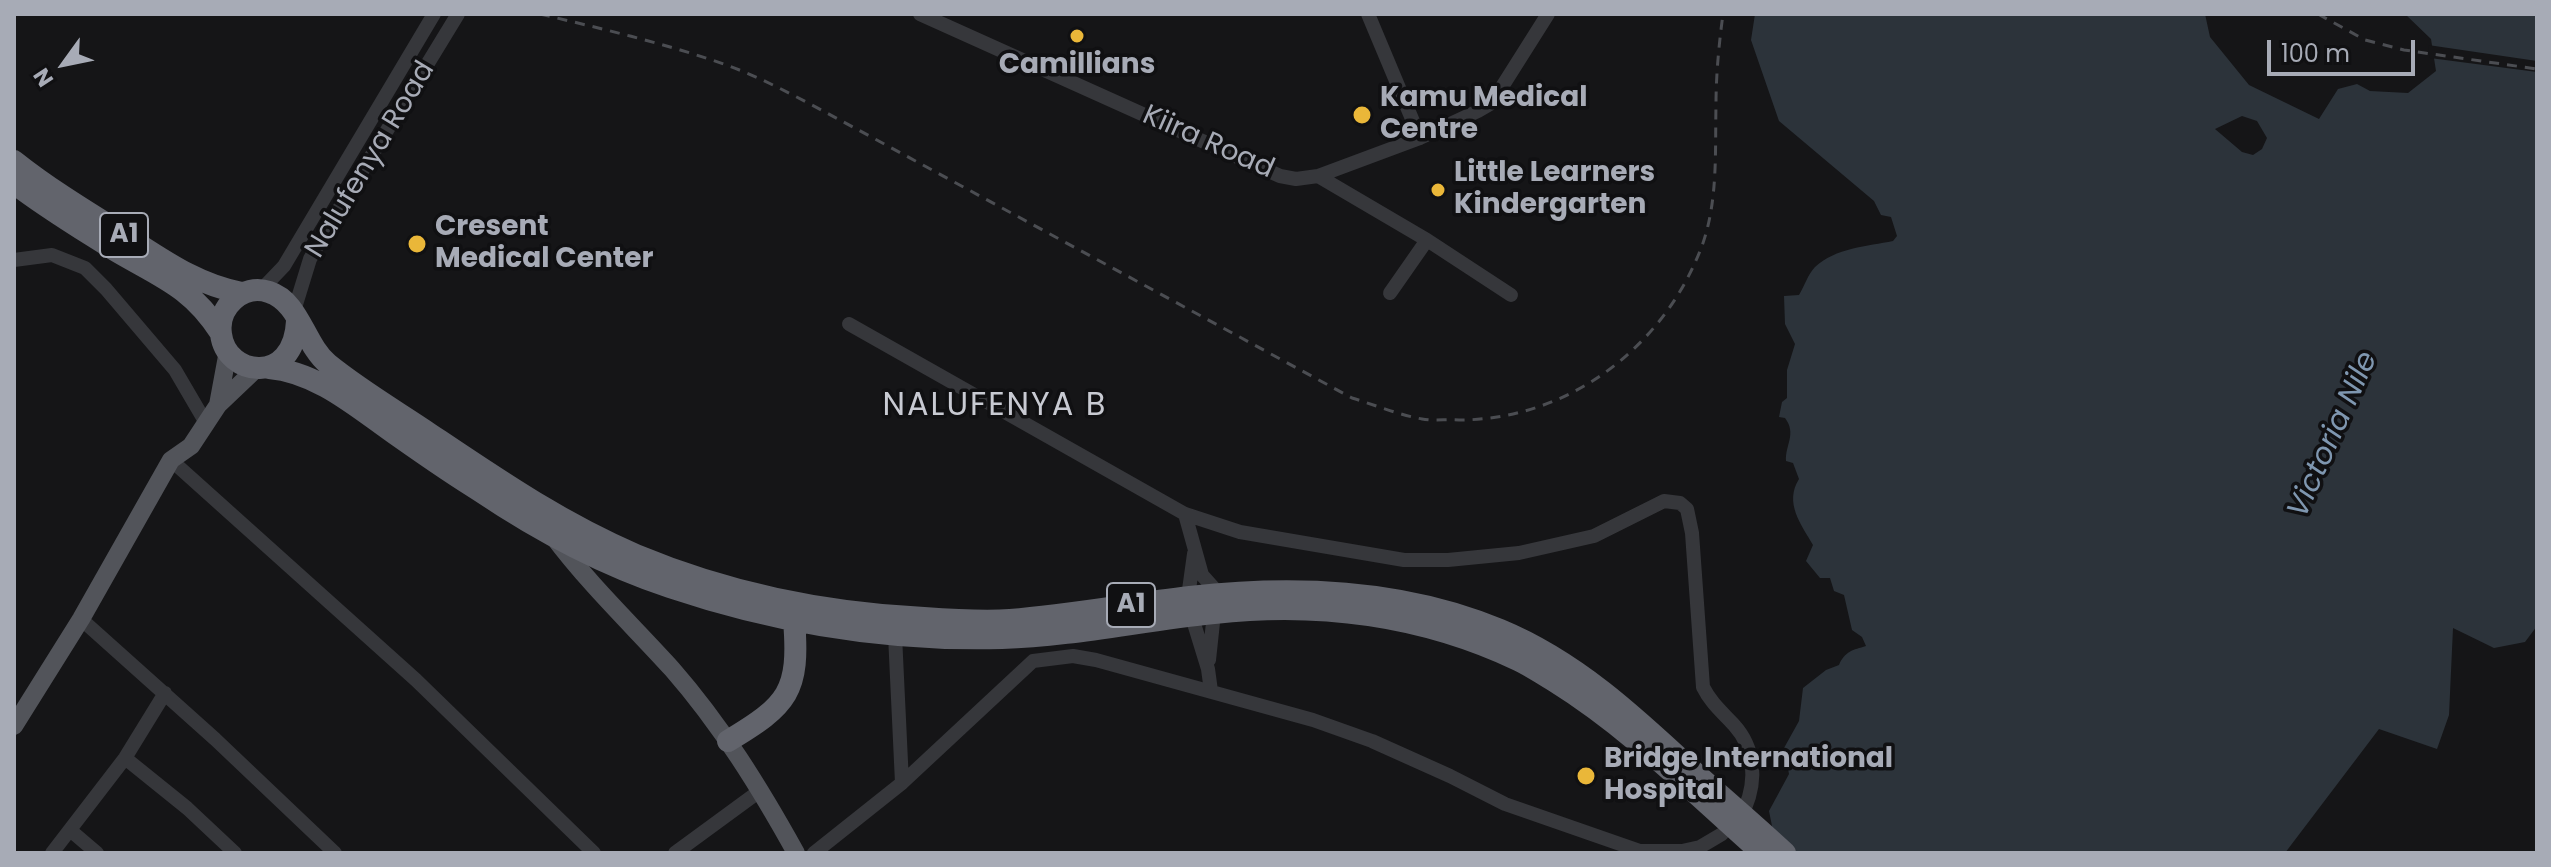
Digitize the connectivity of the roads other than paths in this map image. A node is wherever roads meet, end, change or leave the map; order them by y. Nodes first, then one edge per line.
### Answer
1 (434, 14) edge
2 (458, 14) edge
3 (920, 14) edge
4 (1368, 14) edge
5 (1548, 14) edge
6 (1420, 138) junction
7 (14, 161) edge
8 (1318, 176) junction
9 (14, 183) edge
10 (1427, 240) junction
11 (14, 260) edge
12 (252, 291) junction
13 (1390, 293) dead end
14 (1511, 295) dead end
15 (296, 316) junction
16 (849, 324) dead end
17 (224, 342) junction
18 (263, 368) junction
19 (218, 405) junction
20 (206, 423) junction
21 (171, 460) junction
22 (1185, 514) junction
23 (550, 532) junction
24 (1194, 545) junction
25 (1203, 605) junction
26 (81, 619) junction
27 (794, 620) junction
28 (895, 635) junction
29 (1208, 669) junction
30 (1211, 691) junction
31 (165, 693) junction
32 (14, 726) edge
33 (728, 741) junction
34 (125, 758) junction
35 (902, 783) junction
36 (761, 790) junction
37 (1730, 816) junction
38 (70, 830) junction
39 (52, 853) edge
40 (97, 853) edge
41 (235, 853) edge
42 (335, 853) edge
43 (594, 853) edge
44 (675, 853) edge
45 (796, 853) edge
46 (814, 853) edge
47 (1762, 853) edge
48 (1785, 853) edge

1 - 12 street, Nalufenya Road
2 - 15 street, Nalufenya Road
3 - 8 street, Kiira Road
4 - 6 street
5 - 6 street, Kiira Road
6 - 8 street, Kiira Road
7 - 12 highway, A1
8 - 10 street
9 - 17 highway, A1
10 - 13 street
10 - 14 street
11 - 20 street
12 - 15 highway, A1
12 - 17 highway
15 - 18 highway
15 - 25 highway, A1
16 - 22 street
17 - 18 highway, A1
17 - 19 main road
18 - 19 main road
18 - 23 highway, A1
19 - 20 main road
20 - 21 main road
21 - 26 main road
21 - 43 street
22 - 24 street
22 - 37 street
23 - 27 highway, A1
23 - 33 main road
24 - 25 street
24 - 25 street
25 - 28 highway, A1
25 - 29 street
25 - 29 street
25 - 37 highway, A1
26 - 31 street
26 - 32 main road
27 - 28 highway, A1
27 - 33 highway
28 - 35 street
29 - 30 street
30 - 35 street
30 - 37 street
31 - 34 street
31 - 42 street
33 - 36 main road
34 - 38 street
34 - 41 street
35 - 46 street
36 - 44 street
36 - 45 main road
37 - 47 highway, A1
37 - 48 highway, A1
38 - 39 street
38 - 40 street

